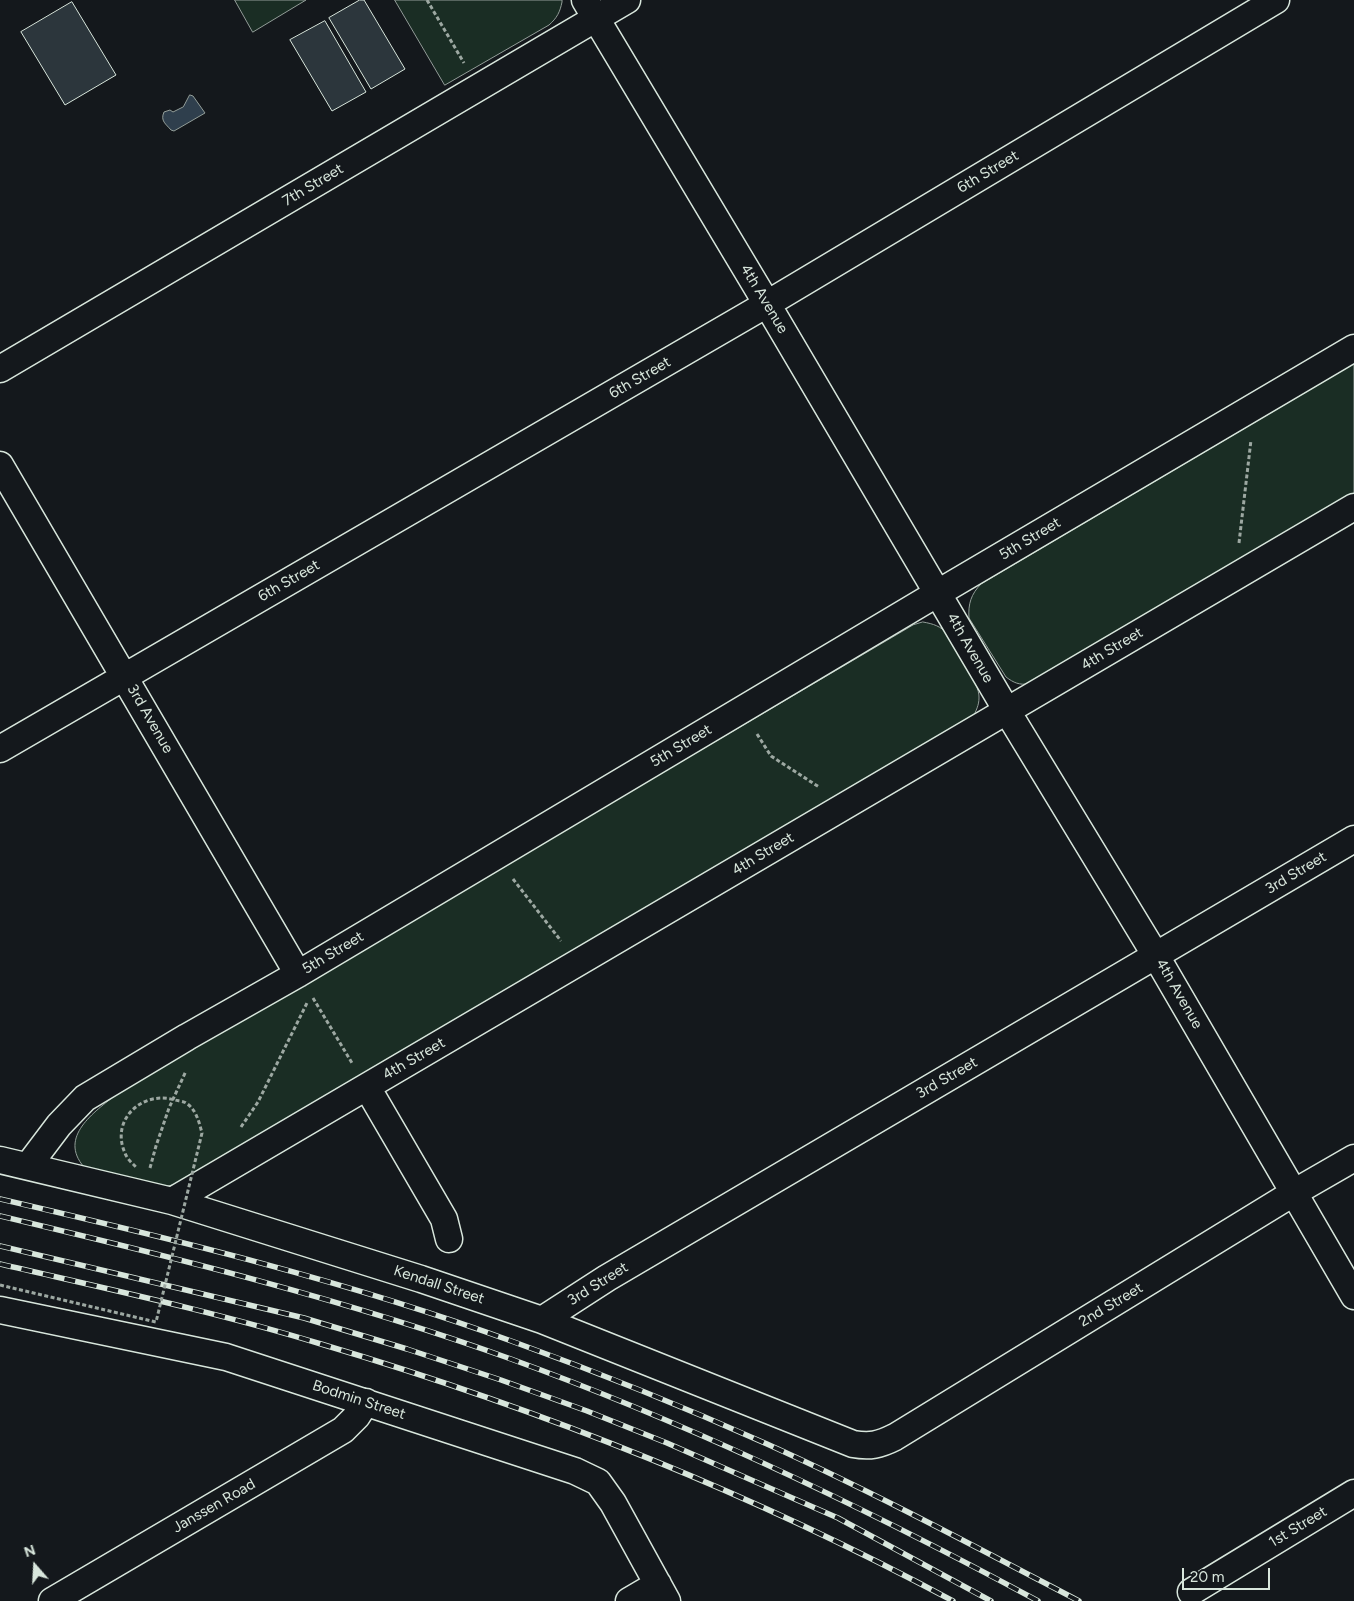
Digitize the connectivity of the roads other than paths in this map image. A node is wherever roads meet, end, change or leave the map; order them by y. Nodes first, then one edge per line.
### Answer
1 (627, 0) edge
2 (1276, 0) edge
3 (590, 9) edge
4 (768, 304) junction
5 (1354, 348) edge
6 (0, 370) edge
7 (0, 466) edge
8 (1354, 507) edge
9 (938, 593) junction
10 (125, 676) junction
11 (1007, 711) junction
12 (0, 749) edge
13 (1354, 839) edge
14 (1156, 956) junction
15 (298, 974) junction
16 (367, 1087) junction
17 (1354, 1158) edge
18 (0, 1160) edge
19 (28, 1166) junction
20 (1295, 1192) junction
21 (172, 1201) junction
22 (449, 1239) dead end
23 (1354, 1296) edge
24 (0, 1310) edge
25 (542, 1320) junction
26 (366, 1402) junction
27 (866, 1446) joint
28 (1354, 1493) edge
29 (1191, 1592) dead end
30 (662, 1593) edge
31 (52, 1601) edge
32 (629, 1601) edge

1 - 3 street, 7th Street
2 - 4 street, 6th Street
3 - 4 street, 4th Avenue
3 - 6 street, 7th Street
4 - 9 street, 4th Avenue
4 - 10 street, 6th Street
5 - 9 street, 5th Street
7 - 10 street, 3rd Avenue
8 - 11 street, 4th Street
9 - 11 street, 4th Avenue
9 - 15 street, 5th Street
10 - 12 street, 6th Street
10 - 15 street, 3rd Avenue
11 - 14 street, 4th Avenue
11 - 16 street, 4th Street
13 - 14 street, 3rd Street
14 - 20 street, 4th Avenue
14 - 25 street, 3rd Street
15 - 19 street, 5th Street
16 - 21 street, 4th Street
16 - 22 street
17 - 20 street, 2nd Street
18 - 19 street, Kendall Street
19 - 21 street, Kendall Street
20 - 23 street, 4th Avenue
20 - 27 street, 2nd Street
21 - 25 street, Kendall Street
24 - 26 street, Bodmin Street
25 - 27 street, Kendall Street
26 - 30 street, Bodmin Street
26 - 31 street, Janssen Road
28 - 29 street, 1st Street
30 - 32 street

